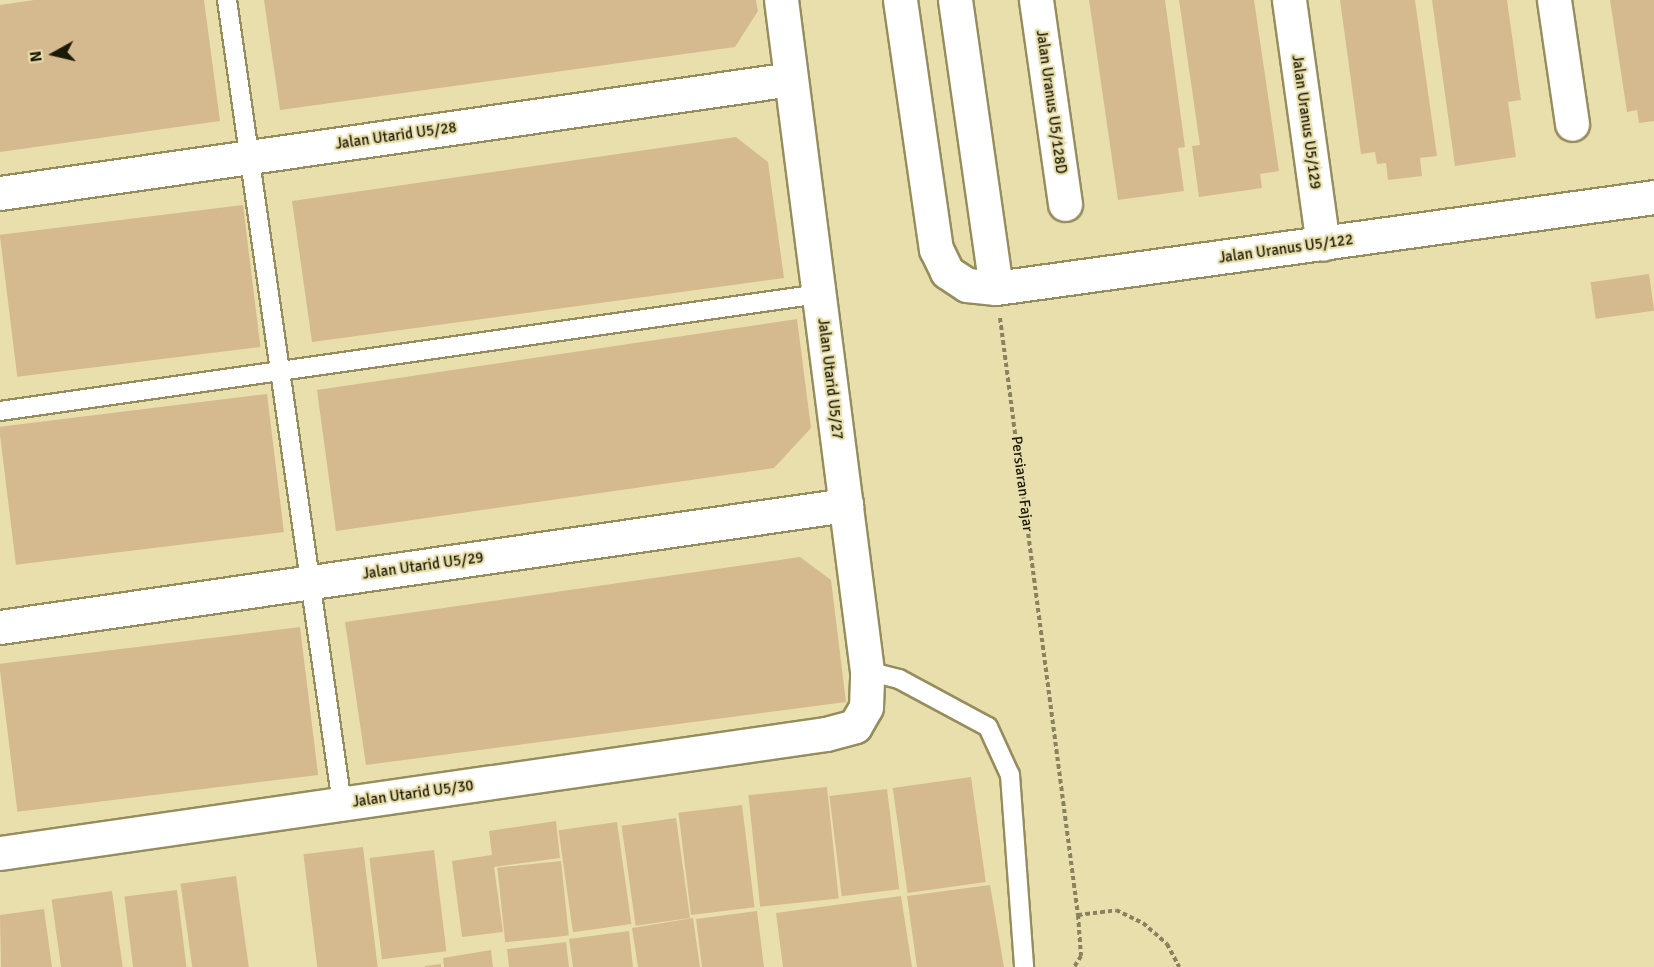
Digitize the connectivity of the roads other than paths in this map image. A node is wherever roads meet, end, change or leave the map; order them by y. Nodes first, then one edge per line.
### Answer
1 (227, 0) edge
2 (782, 0) edge
3 (900, 0) edge
4 (955, 0) edge
5 (1036, 0) edge
6 (1289, 0) edge
7 (1554, 0) edge
8 (791, 79) junction
9 (1572, 124) dead end
10 (249, 157) junction
11 (0, 193) edge
12 (1654, 197) edge
13 (1065, 204) dead end
14 (1323, 244) junction
15 (996, 288) junction
16 (819, 294) junction
17 (280, 371) junction
18 (0, 411) edge
19 (846, 505) junction
20 (310, 582) junction
21 (0, 627) edge
22 (867, 671) junction
23 (826, 734) joint
24 (342, 804) junction
25 (0, 853) edge
26 (1024, 967) edge

1 - 10 lane
2 - 8 street, Jalan Utarid U5/27
3 - 15 street, Jalan Uranus U5/122
4 - 15 street
5 - 13 street, Jalan Uranus U5/128D
6 - 14 street, Jalan Uranus U5/129
7 - 9 street
8 - 10 street, Jalan Utarid U5/28
8 - 16 street, Jalan Utarid U5/27
10 - 11 street, Jalan Utarid U5/28
10 - 17 lane
12 - 14 street, Jalan Uranus U5/122
14 - 15 street, Jalan Uranus U5/122
16 - 17 lane
16 - 19 street, Jalan Utarid U5/27
17 - 18 lane
17 - 20 lane
19 - 20 street, Jalan Utarid U5/29
19 - 22 street, Jalan Utarid U5/27
20 - 21 street, Jalan Utarid U5/29
20 - 24 lane
22 - 23 street, Jalan Utarid U5/27
22 - 26 lane
23 - 24 street, Jalan Utarid U5/30
24 - 25 street, Jalan Utarid U5/30

